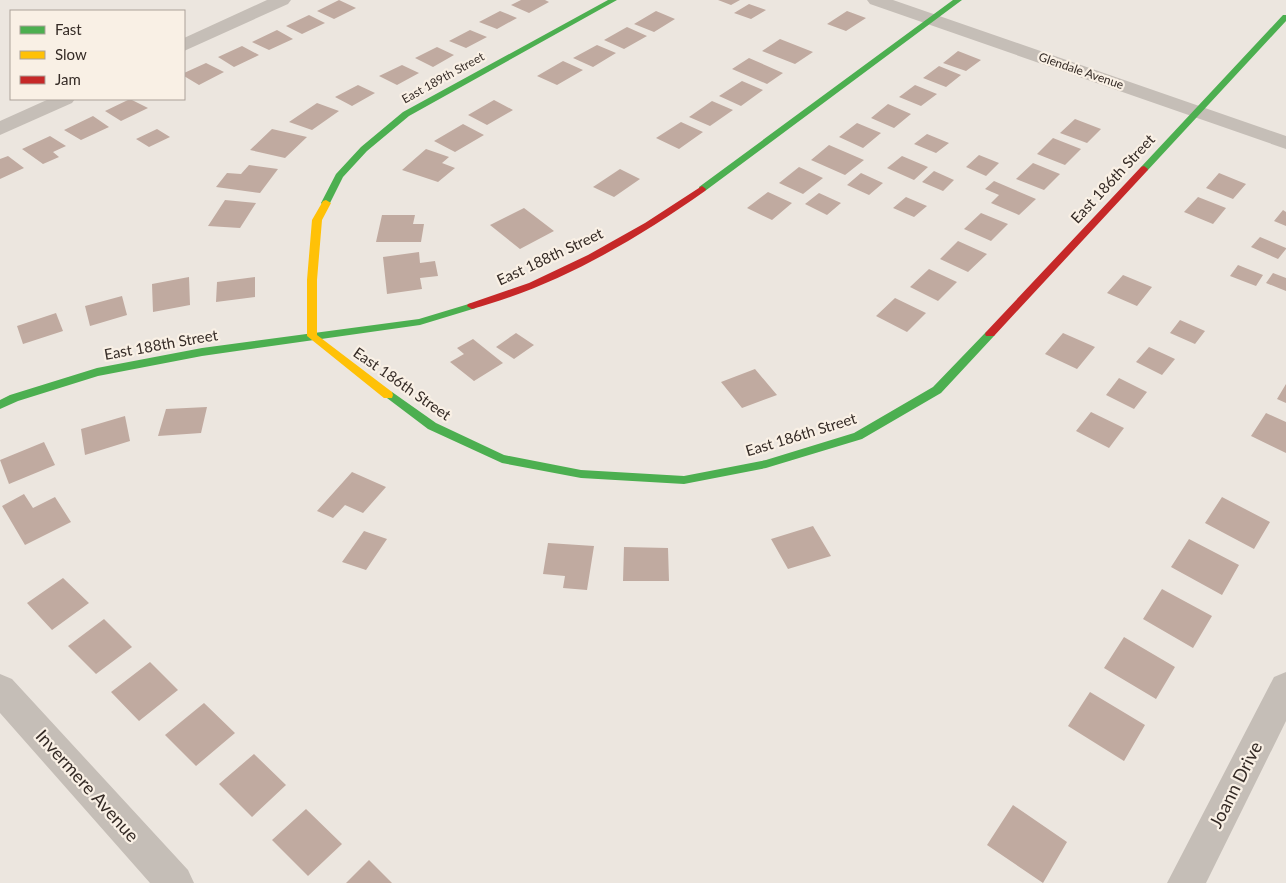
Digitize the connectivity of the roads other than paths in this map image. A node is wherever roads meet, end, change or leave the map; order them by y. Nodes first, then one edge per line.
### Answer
1 (613, 0) edge
2 (876, 0) edge
3 (958, 0) edge
4 (275, 1) edge
5 (1286, 17) edge
6 (931, 20) junction
7 (185, 45) edge
8 (64, 100) edge
9 (1197, 111) junction
10 (0, 128) edge
11 (1286, 143) edge
12 (312, 336) junction
13 (0, 405) edge
14 (1286, 687) edge
15 (0, 690) edge
16 (175, 883) edge
17 (1186, 883) edge

1 - 12 street, East 189th Street
2 - 6 street, Glendale Avenue
3 - 6 street, East 188th Street
4 - 7 street
5 - 9 street, East 186th Street
6 - 9 street, Glendale Avenue
6 - 12 street, East 188th Street
8 - 10 street
9 - 11 street, Glendale Avenue
9 - 12 street, East 186th Street
12 - 13 street, East 188th Street
14 - 17 street, Joann Drive
15 - 16 street, Invermere Avenue

